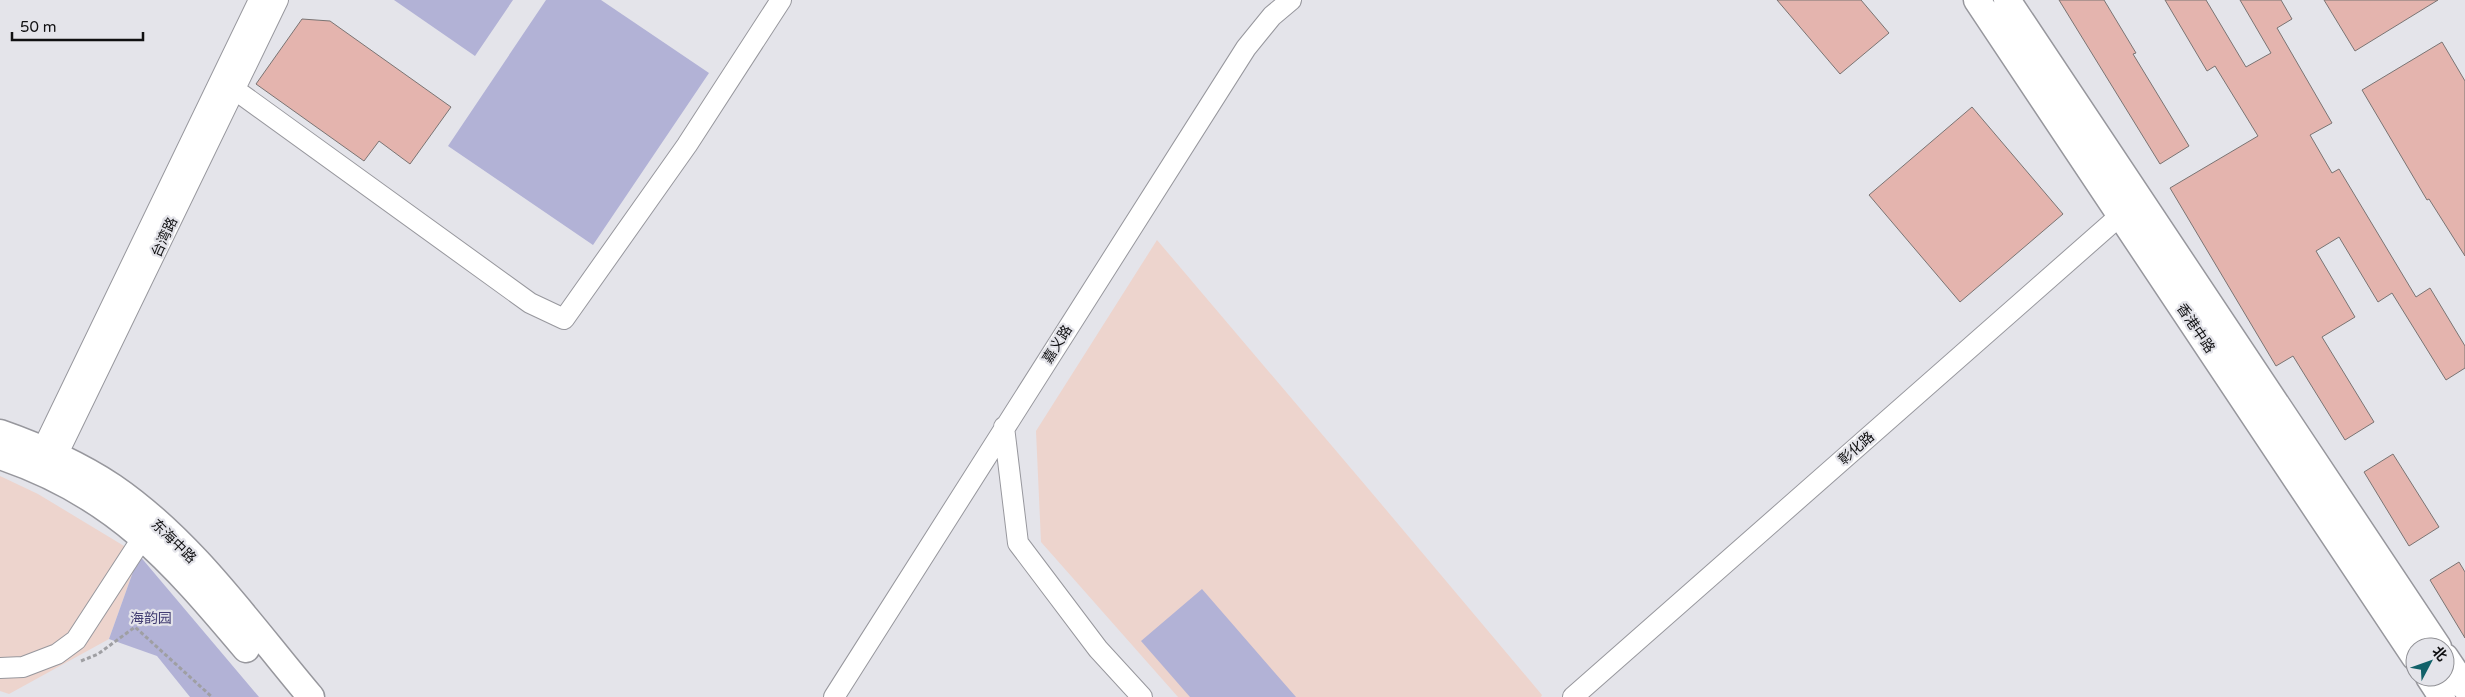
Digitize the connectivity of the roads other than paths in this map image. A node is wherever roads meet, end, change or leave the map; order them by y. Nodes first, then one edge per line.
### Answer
1 (259, 0) edge
2 (278, 0) edge
3 (781, 0) edge
4 (1291, 0) edge
5 (2001, 5) edge
6 (227, 86) junction
7 (2129, 207) junction
8 (1004, 427) junction
9 (0, 434) edge
10 (0, 456) edge
11 (45, 461) junction
12 (143, 537) junction
13 (2431, 637) edge
14 (2405, 640) edge
15 (0, 668) edge
16 (2455, 672) edge
17 (2465, 687) edge
18 (287, 697) edge
19 (311, 697) edge
20 (834, 697) edge
21 (1142, 697) edge
22 (1573, 697) edge

1 - 6 street, 台湾路
2 - 6 street, 台湾路
3 - 6 street
4 - 8 street, 嘉义路
5 - 7 main road, 香港中路
6 - 11 street, 台湾路
7 - 13 main road, 香港中路
7 - 14 main road, 香港中路
7 - 22 street, 彰化路
8 - 20 street, 嘉义路
8 - 21 street
9 - 11 main road, 东海中路
10 - 11 main road, 东海中路
11 - 12 main road, 东海中路
11 - 19 main road, 东海中路
12 - 15 street
12 - 18 main road, 东海中路
16 - 17 main road

